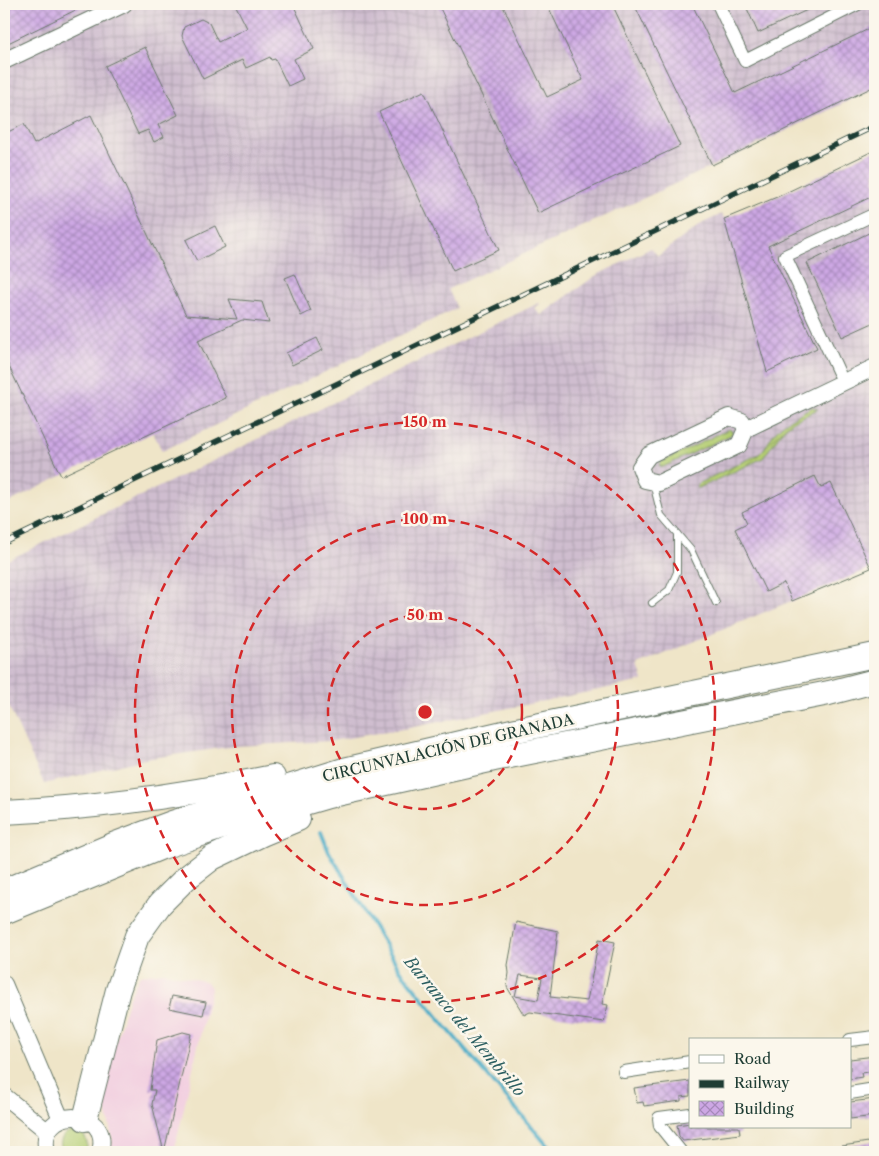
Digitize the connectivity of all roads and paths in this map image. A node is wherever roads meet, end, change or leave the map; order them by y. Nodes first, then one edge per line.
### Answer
1 (124, 4) edge
2 (718, 4) edge
3 (858, 4) edge
4 (4, 61) edge
5 (875, 214) edge
6 (875, 356) edge
7 (875, 368) edge
8 (839, 373) junction
9 (744, 425) junction
10 (653, 481) junction
11 (677, 534) junction
12 (652, 603) dead end
13 (716, 603) dead end
14 (875, 655) edge
15 (875, 681) edge
16 (494, 759) junction
17 (344, 770) junction
18 (4, 812) edge
19 (4, 891) edge
20 (4, 912) edge
21 (4, 984) edge
22 (875, 1037) edge
23 (852, 1040) edge
24 (689, 1062) edge
25 (624, 1072) dead end
26 (875, 1089) edge
27 (852, 1092) edge
28 (4, 1096) edge
29 (689, 1114) edge
30 (85, 1118) junction
31 (61, 1119) junction
32 (48, 1132) junction
33 (46, 1152) edge
34 (100, 1152) edge
35 (681, 1152) edge

1 - 4 street
2 - 3 street
5 - 8 street
6 - 8 street
7 - 9 street
8 - 9 street
9 - 10 street
9 - 10 street
10 - 11 lane
11 - 12 lane
11 - 13 lane
14 - 17 highway, CIRCUNVALACIÓN DE GRANADA
15 - 16 highway, CIRCUNVALACIÓN DE GRANADA
16 - 20 highway, CIRCUNVALACIÓN DE GRANADA
16 - 30 highway
17 - 18 highway
17 - 19 highway, CIRCUNVALACIÓN DE GRANADA
21 - 31 street
22 - 23 street
24 - 25 street
26 - 27 street
28 - 32 street
29 - 35 street
30 - 31 street
30 - 34 street
31 - 32 street
32 - 33 street

